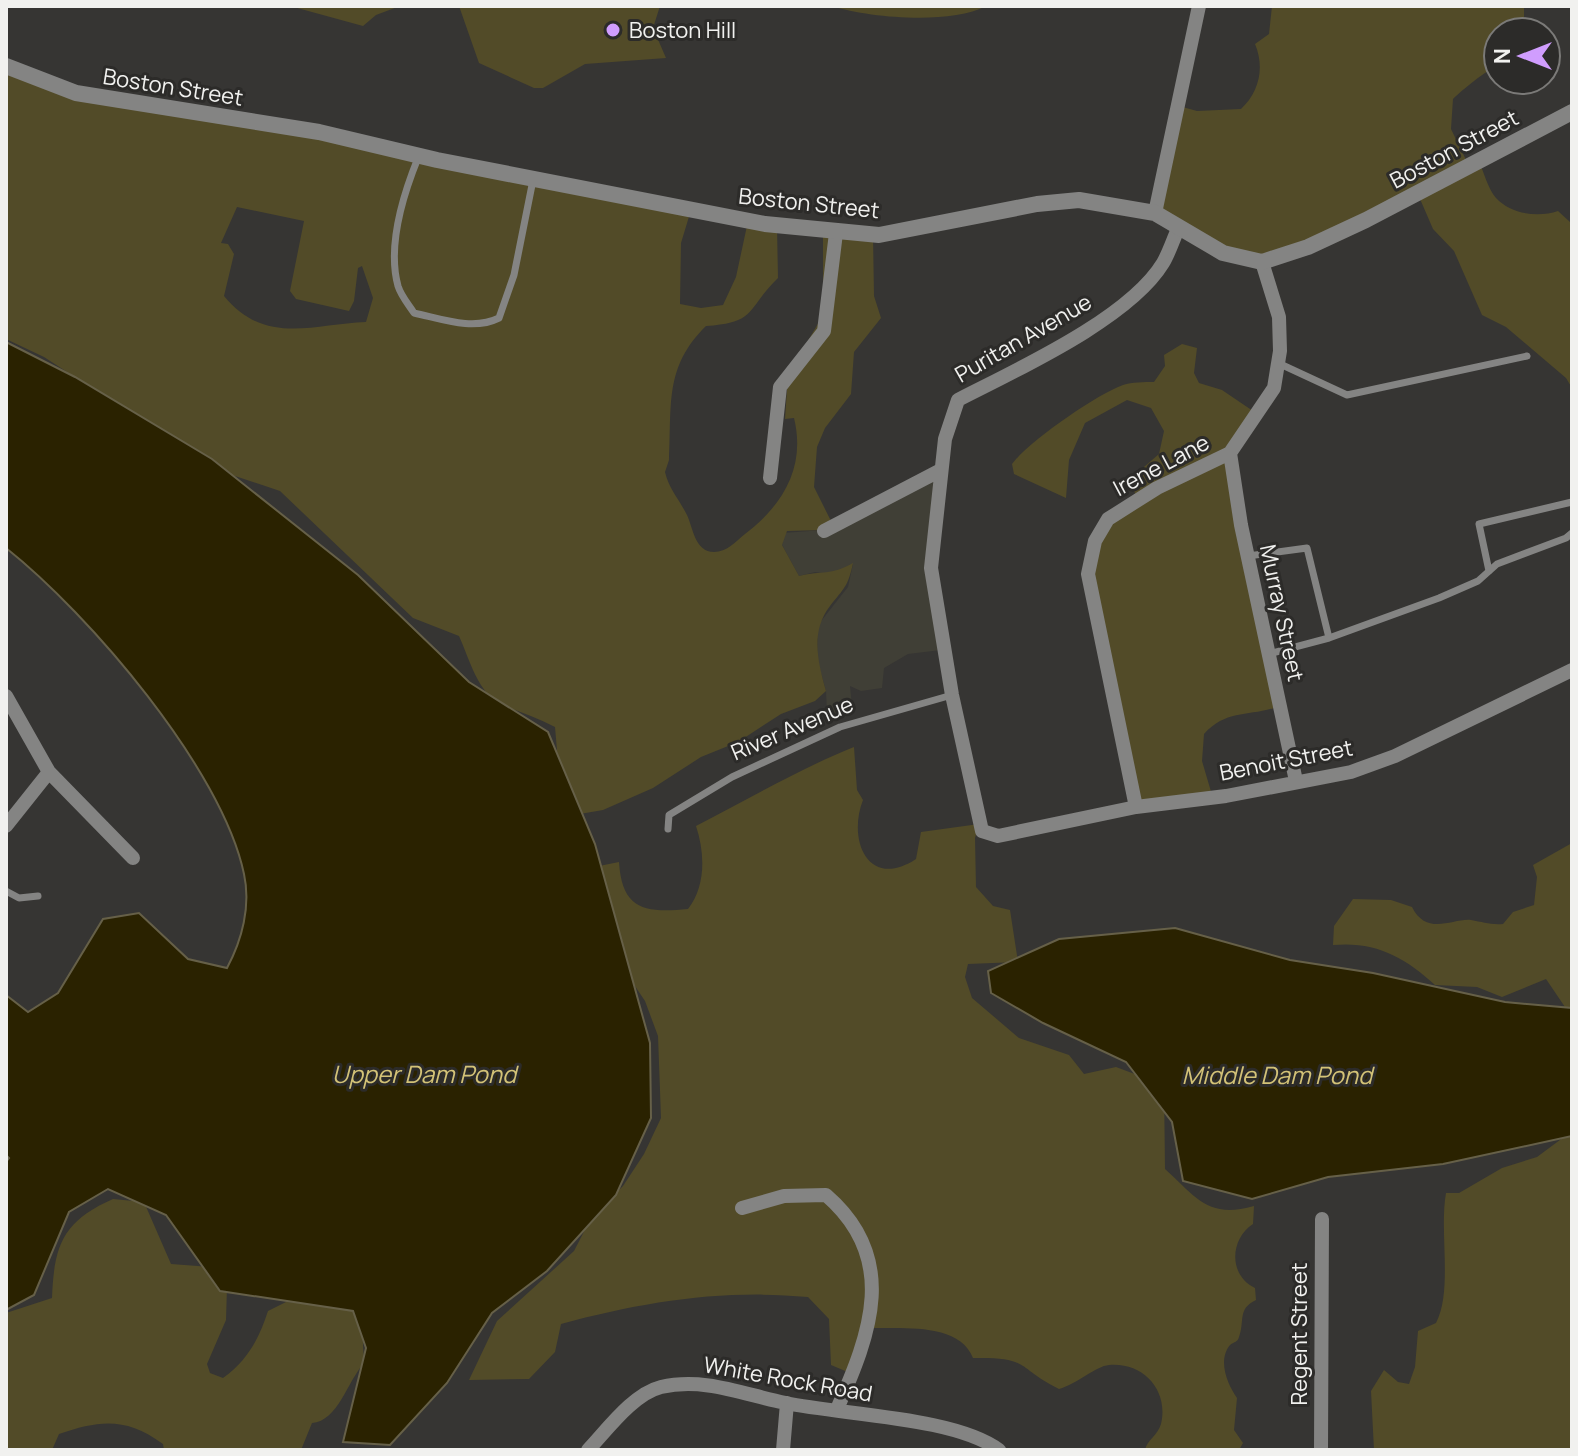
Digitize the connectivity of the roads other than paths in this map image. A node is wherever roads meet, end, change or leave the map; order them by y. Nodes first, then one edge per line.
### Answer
1 (1199, 6) edge
2 (6, 66) edge
3 (1572, 112) edge
4 (419, 156) junction
5 (533, 180) junction
6 (1155, 213) junction
7 (1178, 229) junction
8 (836, 233) junction
9 (1262, 262) junction
10 (1527, 356) dead end
11 (1278, 363) junction
12 (1230, 453) junction
13 (941, 470) junction
14 (770, 478) dead end
15 (1572, 502) edge
16 (824, 531) dead end
17 (1572, 533) edge
18 (1248, 556) junction
19 (1489, 571) junction
20 (1329, 638) junction
21 (1269, 654) junction
22 (1572, 670) edge
23 (952, 695) junction
24 (6, 696) edge
25 (49, 772) junction
26 (1296, 781) junction
27 (1136, 807) junction
28 (6, 826) edge
29 (668, 829) dead end
30 (990, 834) joint
31 (133, 858) dead end
32 (6, 891) edge
33 (38, 896) dead end
34 (742, 1208) dead end
35 (1322, 1219) dead end
36 (787, 1403) junction
37 (837, 1409) junction
38 (588, 1450) edge
39 (783, 1450) edge
40 (999, 1450) edge
41 (1321, 1450) edge

1 - 6 street
2 - 4 street, Boston Street
3 - 9 street, Boston Street
4 - 5 street, Boston Street
4 - 5 lane
5 - 8 street, Boston Street
6 - 7 street, Boston Street
6 - 8 street, Boston Street
7 - 9 street, Boston Street
7 - 13 street, Puritan Avenue
8 - 14 street
9 - 11 street, Irene Lane
10 - 11 lane
11 - 12 street, Irene Lane
12 - 18 street, Murray Street
12 - 27 street, Irene Lane
13 - 16 street
13 - 23 street, Puritan Avenue
15 - 19 lane
17 - 19 lane
18 - 20 lane
18 - 21 street, Murray Street
19 - 20 lane
20 - 21 lane
21 - 26 street, Murray Street
22 - 26 street, Benoit Street
23 - 29 lane, River Avenue
23 - 30 street, Puritan Avenue
24 - 25 street
25 - 28 street
25 - 31 street
26 - 27 street, Benoit Street
27 - 30 street, Benoit Street
32 - 33 lane
34 - 37 street
35 - 41 street, Regent Street
36 - 37 street, White Rock Road
36 - 38 street, White Rock Road
36 - 39 street
37 - 40 street, White Rock Road

